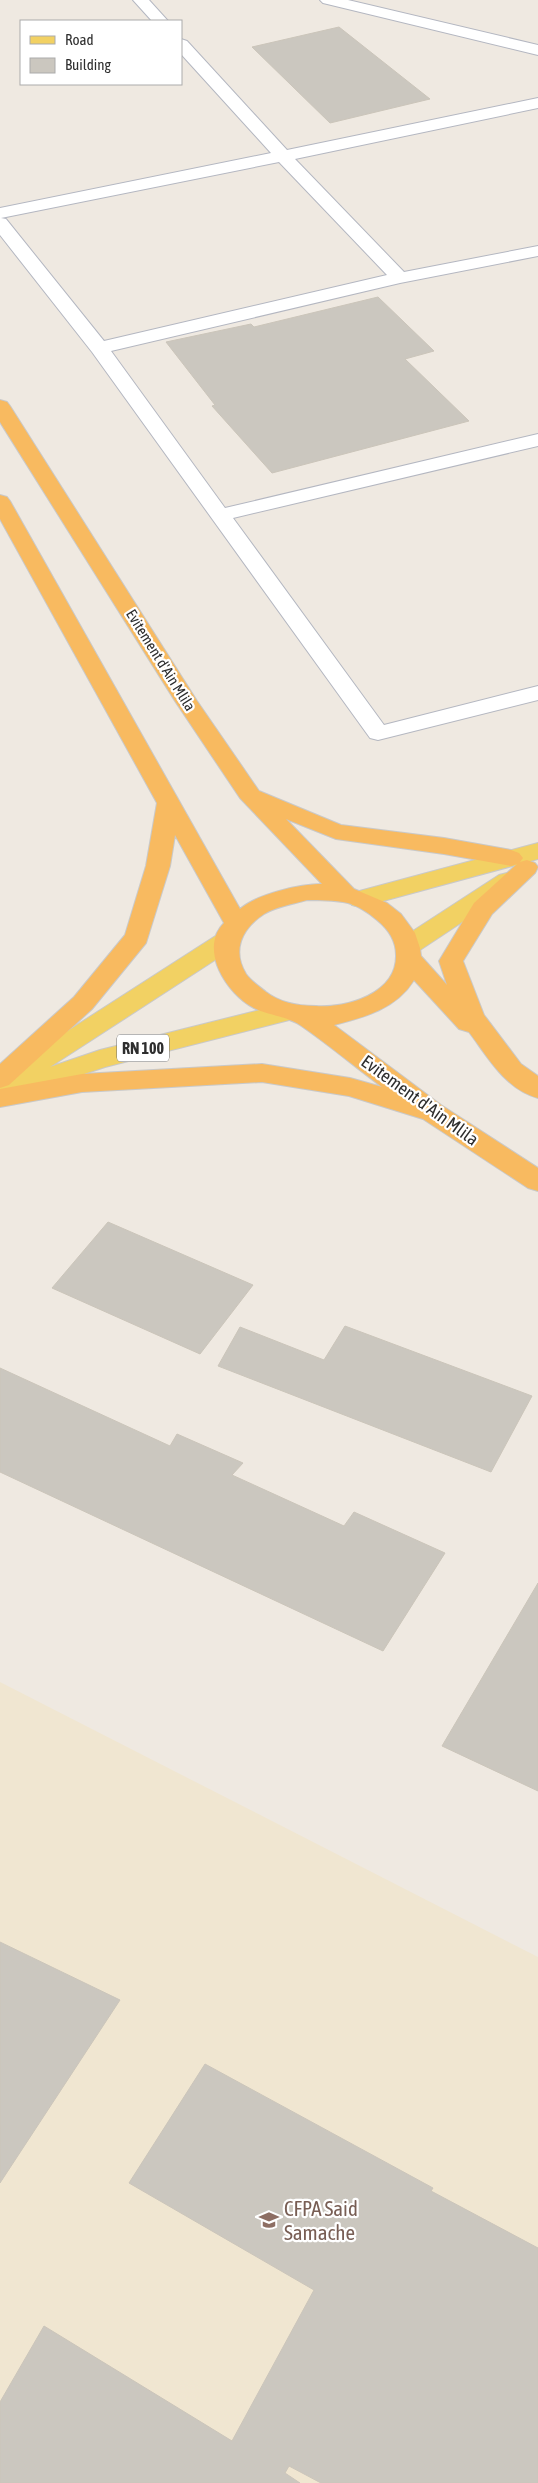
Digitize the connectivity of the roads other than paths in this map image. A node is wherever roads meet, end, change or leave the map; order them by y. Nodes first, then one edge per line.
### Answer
1 (141, 0) edge
2 (328, 0) edge
3 (159, 20) edge
4 (182, 45) edge
5 (538, 50) edge
6 (538, 103) edge
7 (283, 156) junction
8 (0, 213) edge
9 (0, 223) edge
10 (538, 251) edge
11 (400, 278) junction
12 (100, 348) junction
13 (0, 406) edge
14 (538, 440) edge
15 (0, 501) edge
16 (220, 515) junction
17 (538, 693) edge
18 (248, 793) junction
19 (169, 803) junction
20 (528, 859) edge
21 (353, 897) junction
22 (231, 932) junction
23 (409, 953) junction
24 (296, 1013) junction
25 (512, 1070) junction
26 (0, 1079) edge
27 (0, 1086) edge
28 (538, 1089) edge
29 (0, 1093) edge
30 (0, 1098) edge
31 (432, 1112) junction
32 (538, 1181) edge

1 - 3 street
2 - 5 street
4 - 7 street
6 - 7 street
7 - 8 street
7 - 11 street
9 - 12 street
10 - 11 street
11 - 12 street
12 - 16 street
13 - 18 highway, Evitement d'Ain Mlila
14 - 16 street
15 - 19 highway
16 - 17 street
18 - 20 highway
18 - 21 highway, Evitement d'Ain Mlila
19 - 22 highway
19 - 26 highway
20 - 21 main road
20 - 23 main road
20 - 25 highway
21 - 22 highway
21 - 23 highway
22 - 24 highway
22 - 27 main road, RN 100
23 - 24 highway
23 - 25 highway
24 - 29 main road, RN 100
24 - 31 highway, Evitement d'Ain Mlila
25 - 28 highway
30 - 31 highway
31 - 32 highway, Evitement d'Ain Mlila

